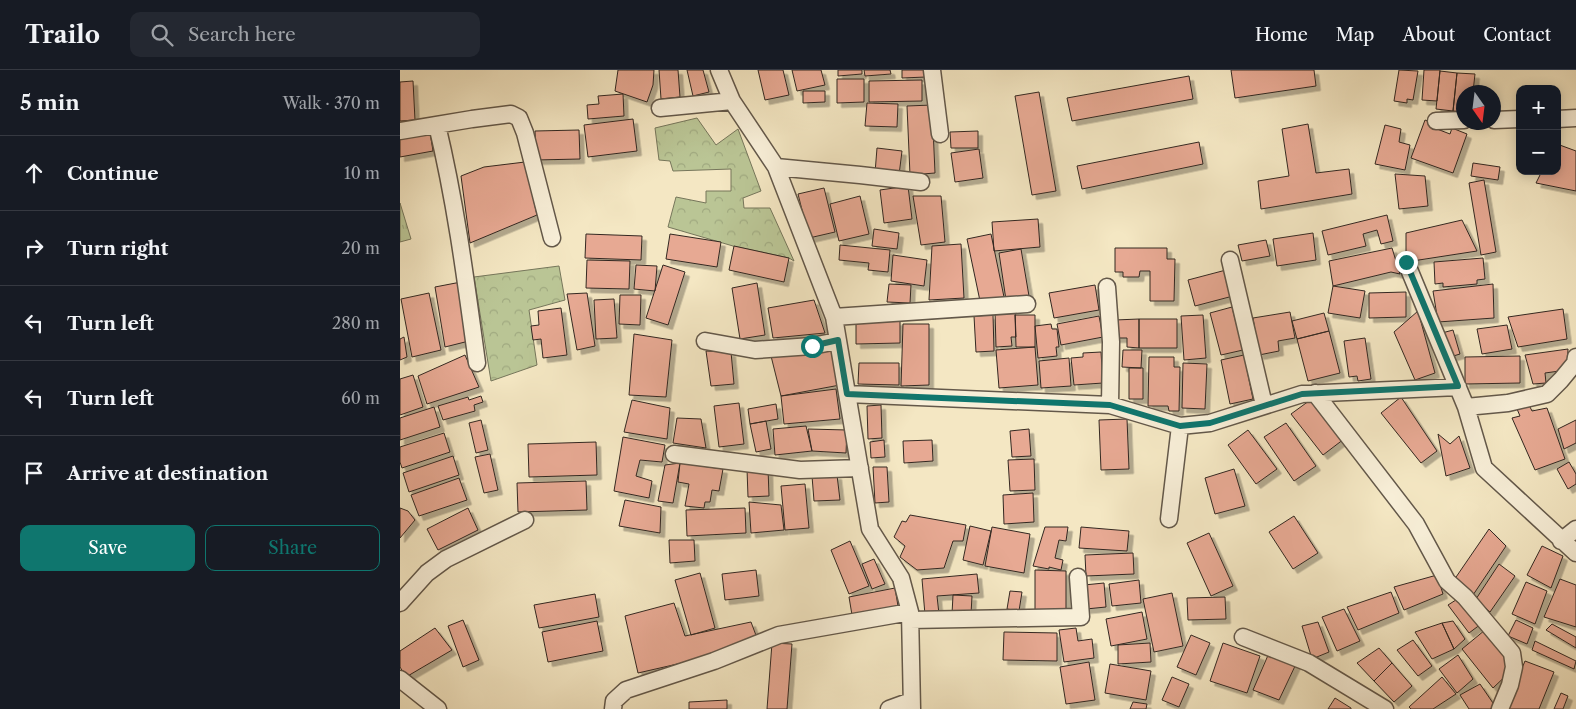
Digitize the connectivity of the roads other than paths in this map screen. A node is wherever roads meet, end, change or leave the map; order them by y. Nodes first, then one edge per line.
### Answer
1 (719, 70) edge
2 (932, 70) edge
3 (732, 101) junction
4 (660, 108) dead end
5 (1576, 118) edge
6 (1516, 119) edge
7 (1561, 119) edge
8 (1436, 120) dead end
9 (1456, 120) edge
10 (1501, 120) edge
11 (437, 125) junction
12 (400, 131) edge
13 (940, 134) dead end
14 (776, 167) junction
15 (920, 182) dead end
16 (552, 238) dead end
17 (1230, 260) dead end
18 (1406, 262) dead end
19 (1107, 287) dead end
20 (1027, 304) dead end
21 (834, 317) junction
22 (838, 340) junction
23 (705, 341) dead end
24 (1576, 357) edge
25 (477, 363) dead end
26 (1458, 386) junction
27 (1315, 393) junction
28 (847, 394) junction
29 (1110, 405) junction
30 (1264, 405) junction
31 (1466, 407) junction
32 (1180, 426) junction
33 (674, 454) dead end
34 (860, 468) junction
35 (1169, 519) dead end
36 (524, 520) dead end
37 (1576, 529) edge
38 (1561, 541) junction
39 (1576, 553) edge
40 (1078, 577) dead end
41 (400, 603) edge
42 (910, 616) junction
43 (1243, 637) dead end
44 (400, 679) edge
45 (912, 705) edge
46 (438, 709) edge
47 (613, 709) edge
48 (889, 709) edge
49 (1385, 709) edge
50 (1500, 709) edge

1 - 3 street
2 - 13 street
3 - 4 street
3 - 14 street
5 - 7 street
6 - 10 street
8 - 9 street
11 - 12 street
11 - 16 street
11 - 25 street
14 - 15 street
14 - 21 street
17 - 30 street
18 - 26 street
19 - 29 street
20 - 21 street
21 - 22 street
22 - 23 street
22 - 28 street
24 - 31 street
26 - 27 street
26 - 31 street
27 - 30 street
27 - 50 street
28 - 29 street
28 - 34 street
29 - 32 street
30 - 32 street
31 - 38 street
32 - 35 street
33 - 34 street
34 - 42 street
36 - 41 street
37 - 38 street
38 - 39 street
40 - 42 street
42 - 45 street
42 - 47 street
43 - 49 street
44 - 46 street
45 - 48 street

